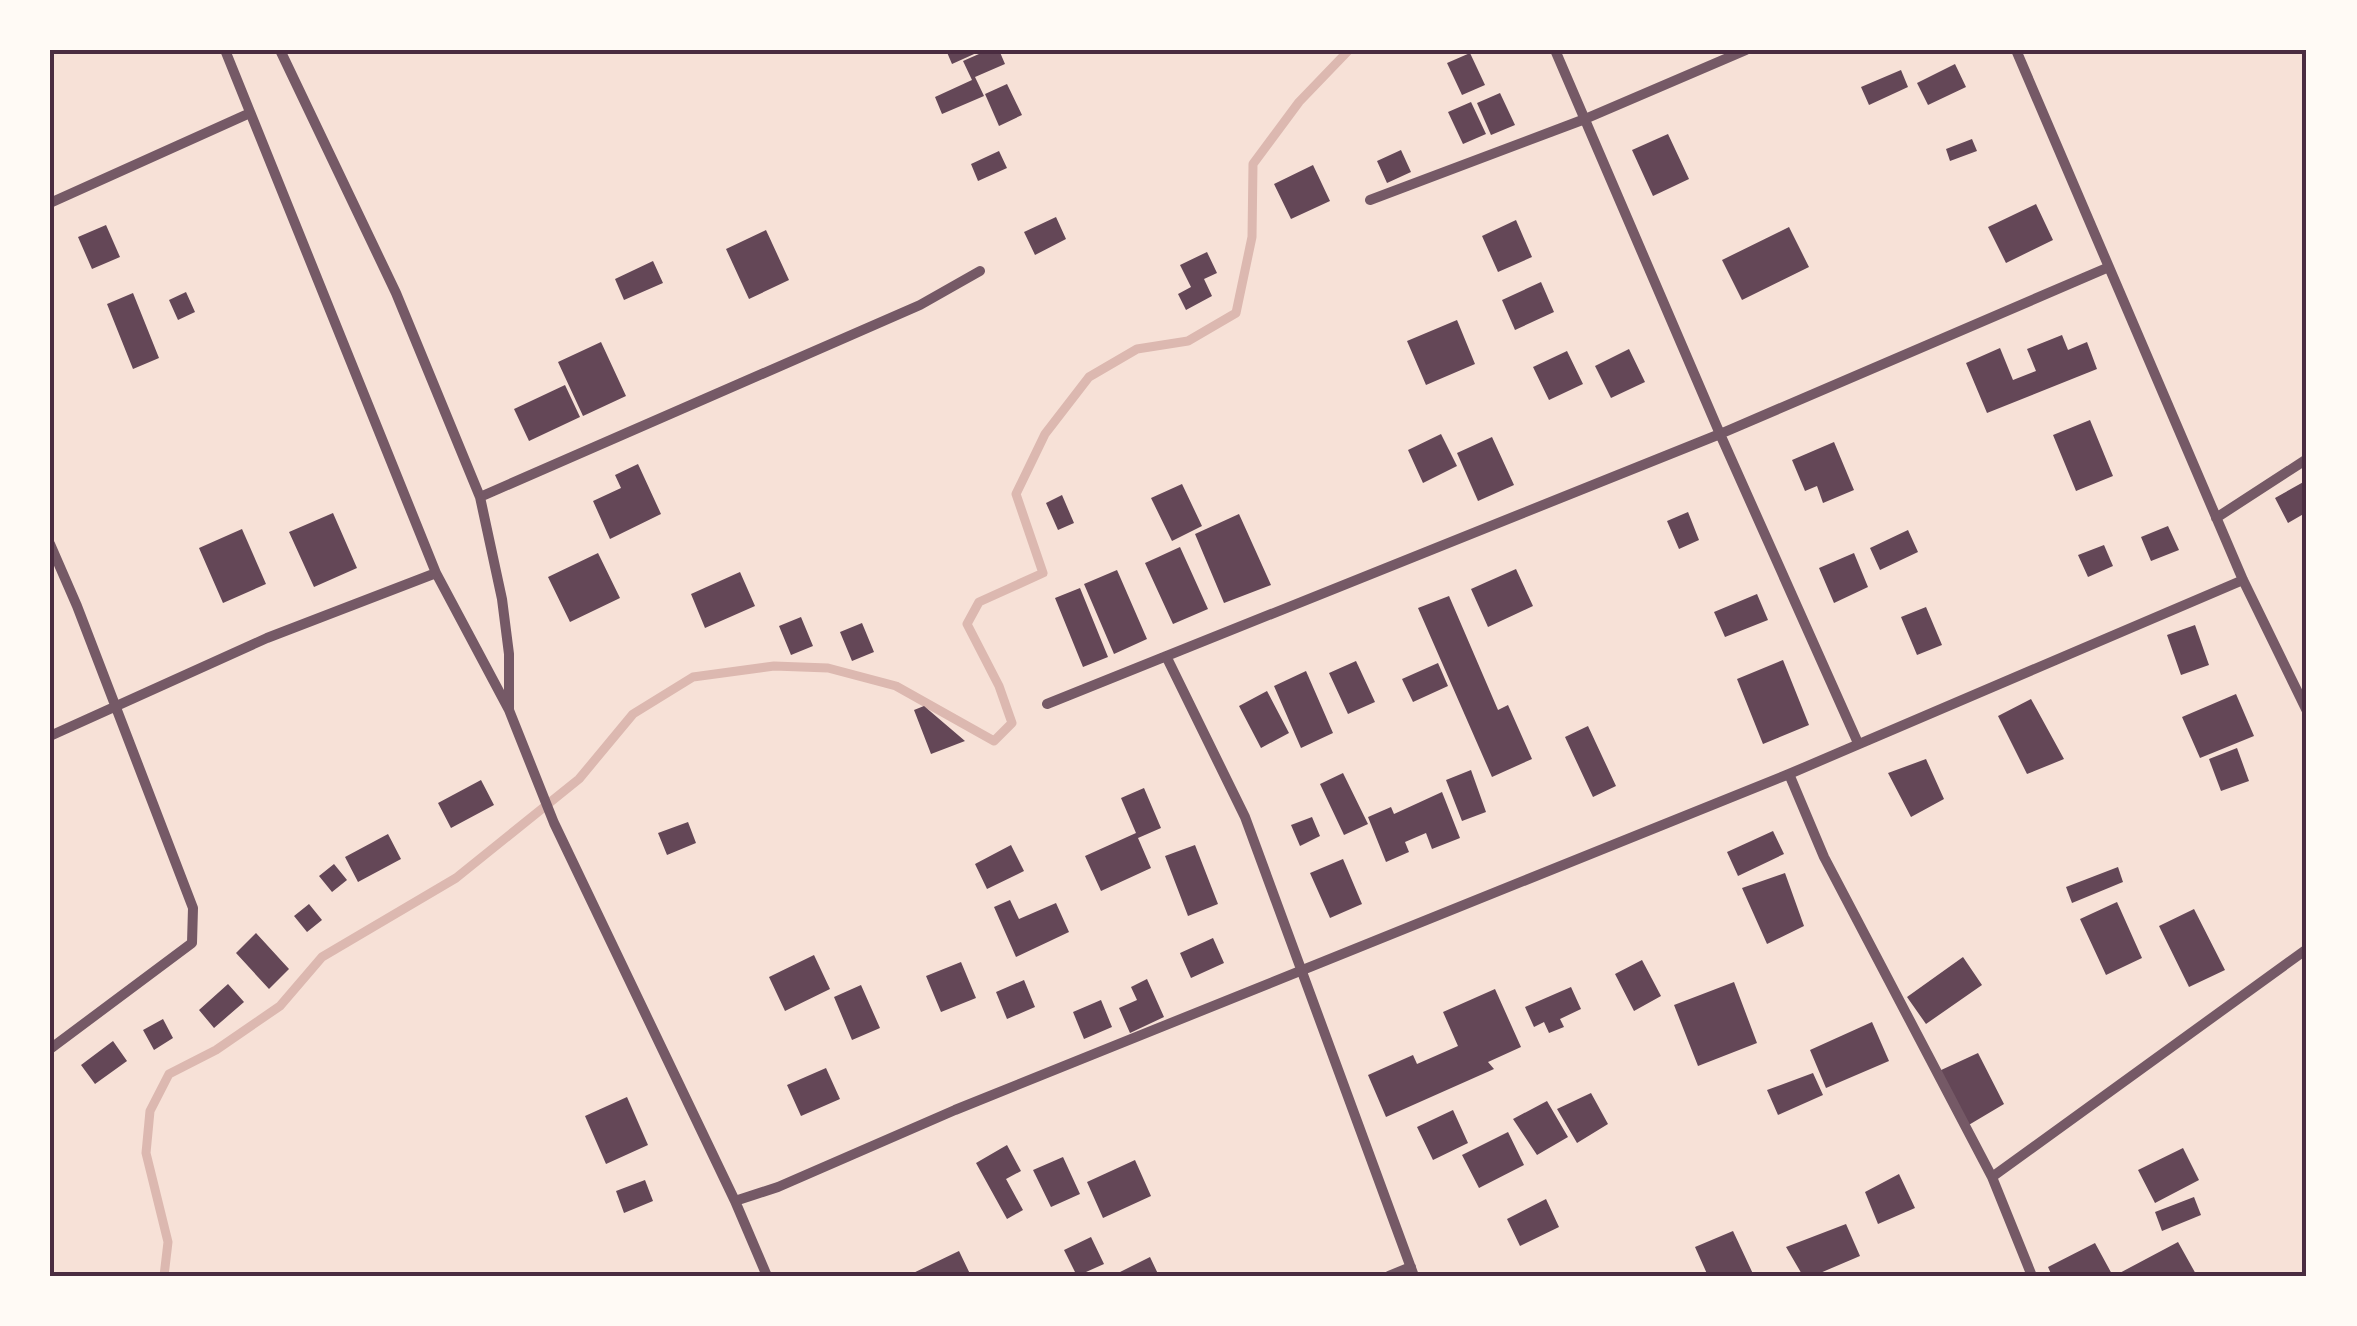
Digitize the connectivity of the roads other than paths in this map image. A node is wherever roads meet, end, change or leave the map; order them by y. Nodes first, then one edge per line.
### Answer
1 (224, 50) edge
2 (280, 50) edge
3 (1555, 50) edge
4 (1746, 50) edge
5 (2016, 50) edge
6 (250, 113) junction
7 (1584, 120) junction
8 (1370, 200) dead end
9 (50, 203) edge
10 (2109, 267) junction
11 (980, 271) dead end
12 (1720, 434) junction
13 (2307, 459) edge
14 (480, 497) junction
15 (2216, 518) junction
16 (50, 544) edge
17 (436, 573) junction
18 (2244, 580) junction
19 (1166, 656) junction
20 (1047, 704) dead end
21 (116, 707) junction
22 (509, 710) junction
23 (2307, 711) edge
24 (50, 736) edge
25 (1858, 743) junction
26 (1789, 774) junction
27 (2307, 949) edge
28 (1301, 969) junction
29 (50, 1049) edge
30 (1992, 1177) junction
31 (735, 1201) junction
32 (1412, 1272) edge
33 (767, 1276) edge
34 (1389, 1276) edge
35 (2032, 1276) edge

1 - 6 street
2 - 14 street
3 - 7 street
4 - 7 street
5 - 10 street
6 - 9 street
6 - 17 street
7 - 8 street
7 - 12 street
10 - 12 street
10 - 15 street
11 - 14 street
12 - 19 street
12 - 25 street
13 - 15 street
14 - 22 street
15 - 18 street
16 - 21 street
17 - 21 street
17 - 22 street
18 - 23 street
18 - 25 street
19 - 20 street
19 - 28 street
21 - 24 street
21 - 29 street
22 - 31 street
25 - 26 street
26 - 28 street
26 - 30 street
27 - 30 street
28 - 31 street
28 - 32 street
30 - 35 street
31 - 33 street
32 - 34 street

